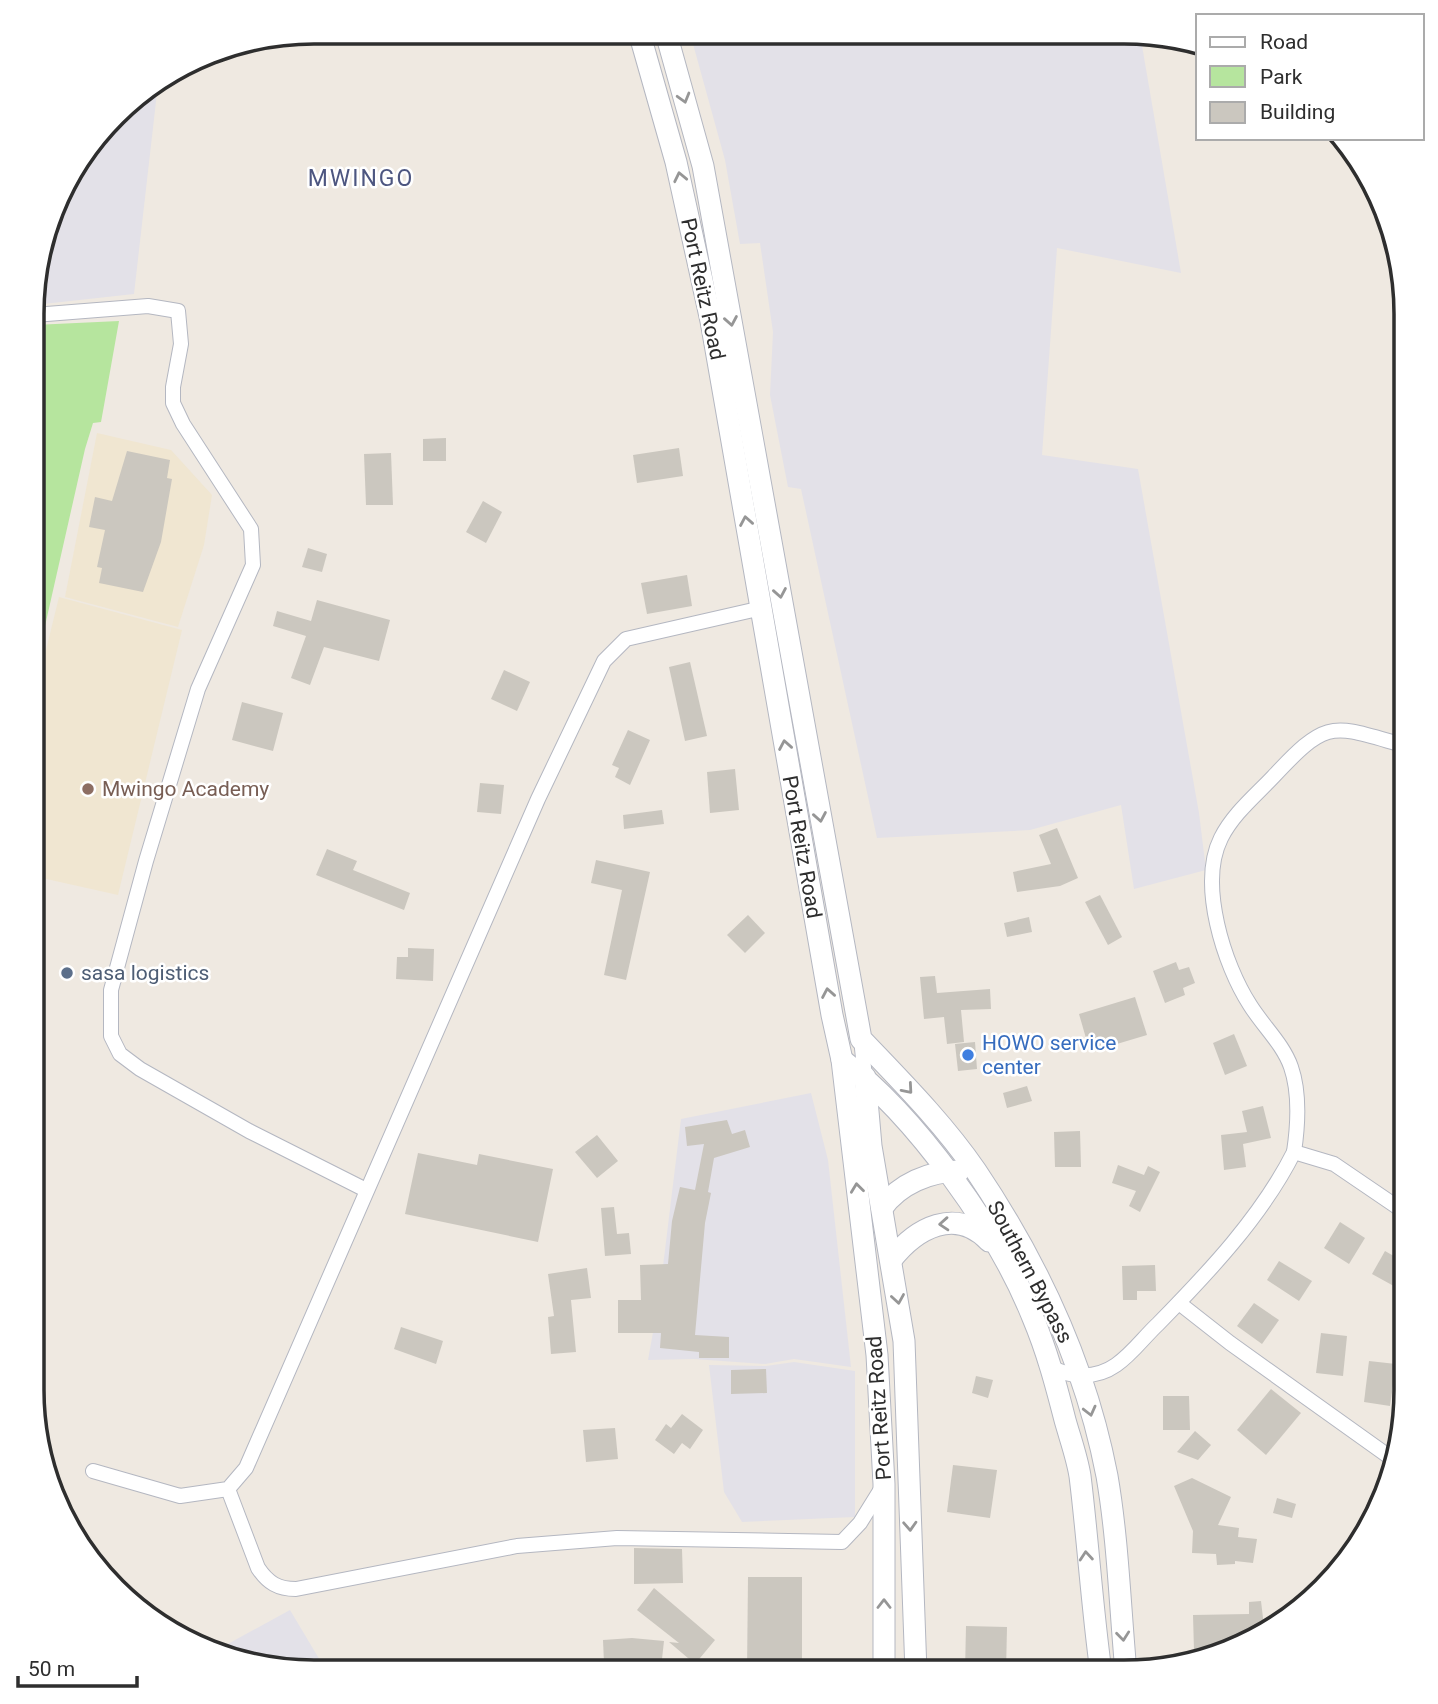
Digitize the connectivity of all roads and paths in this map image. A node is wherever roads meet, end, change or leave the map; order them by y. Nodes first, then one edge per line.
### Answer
1 (642, 44) edge
2 (669, 44) edge
3 (44, 314) edge
4 (762, 608) junction
5 (1394, 742) edge
6 (861, 1039) junction
7 (842, 1060) junction
8 (865, 1077) junction
9 (1294, 1152) junction
10 (975, 1170) junction
11 (949, 1171) junction
12 (366, 1190) junction
13 (1394, 1205) edge
14 (882, 1208) junction
15 (999, 1253) junction
16 (891, 1260) junction
17 (1179, 1303) junction
18 (1051, 1367) junction
19 (1082, 1376) junction
20 (1386, 1455) edge
21 (93, 1471) dead end
22 (884, 1484) junction
23 (228, 1489) junction
24 (884, 1660) edge
25 (916, 1660) edge
26 (1099, 1660) edge
27 (1125, 1660) edge

4 -> 1 main road, Port Reitz Road
2 -> 6 main road
3 - 12 street
7 -> 4 main road, Port Reitz Road
4 - 12 street
5 - 9 street
6 - 8 street, Port Reitz Road
6 -> 10 main road, Southern Bypass
7 - 8 main road, Southern Bypass
22 -> 7 main road, Port Reitz Road
8 - 11 main road, Southern Bypass
8 - 14 main road, Port Reitz Road
9 - 13 street
9 - 17 street
10 - 11 main road
10 - 19 main road, Southern Bypass
11 - 14 main road
11 - 15 main road, Southern Bypass
12 - 23 street
14 - 16 main road, Port Reitz Road
15 -> 16 main road
15 - 18 main road, Southern Bypass
16 -> 25 main road, Port Reitz Road
17 - 19 street
17 - 20 street
18 - 19 street
26 -> 18 main road, Southern Bypass
19 -> 27 main road, Southern Bypass
21 - 23 street
22 - 23 street
24 -> 22 main road, Port Reitz Road

